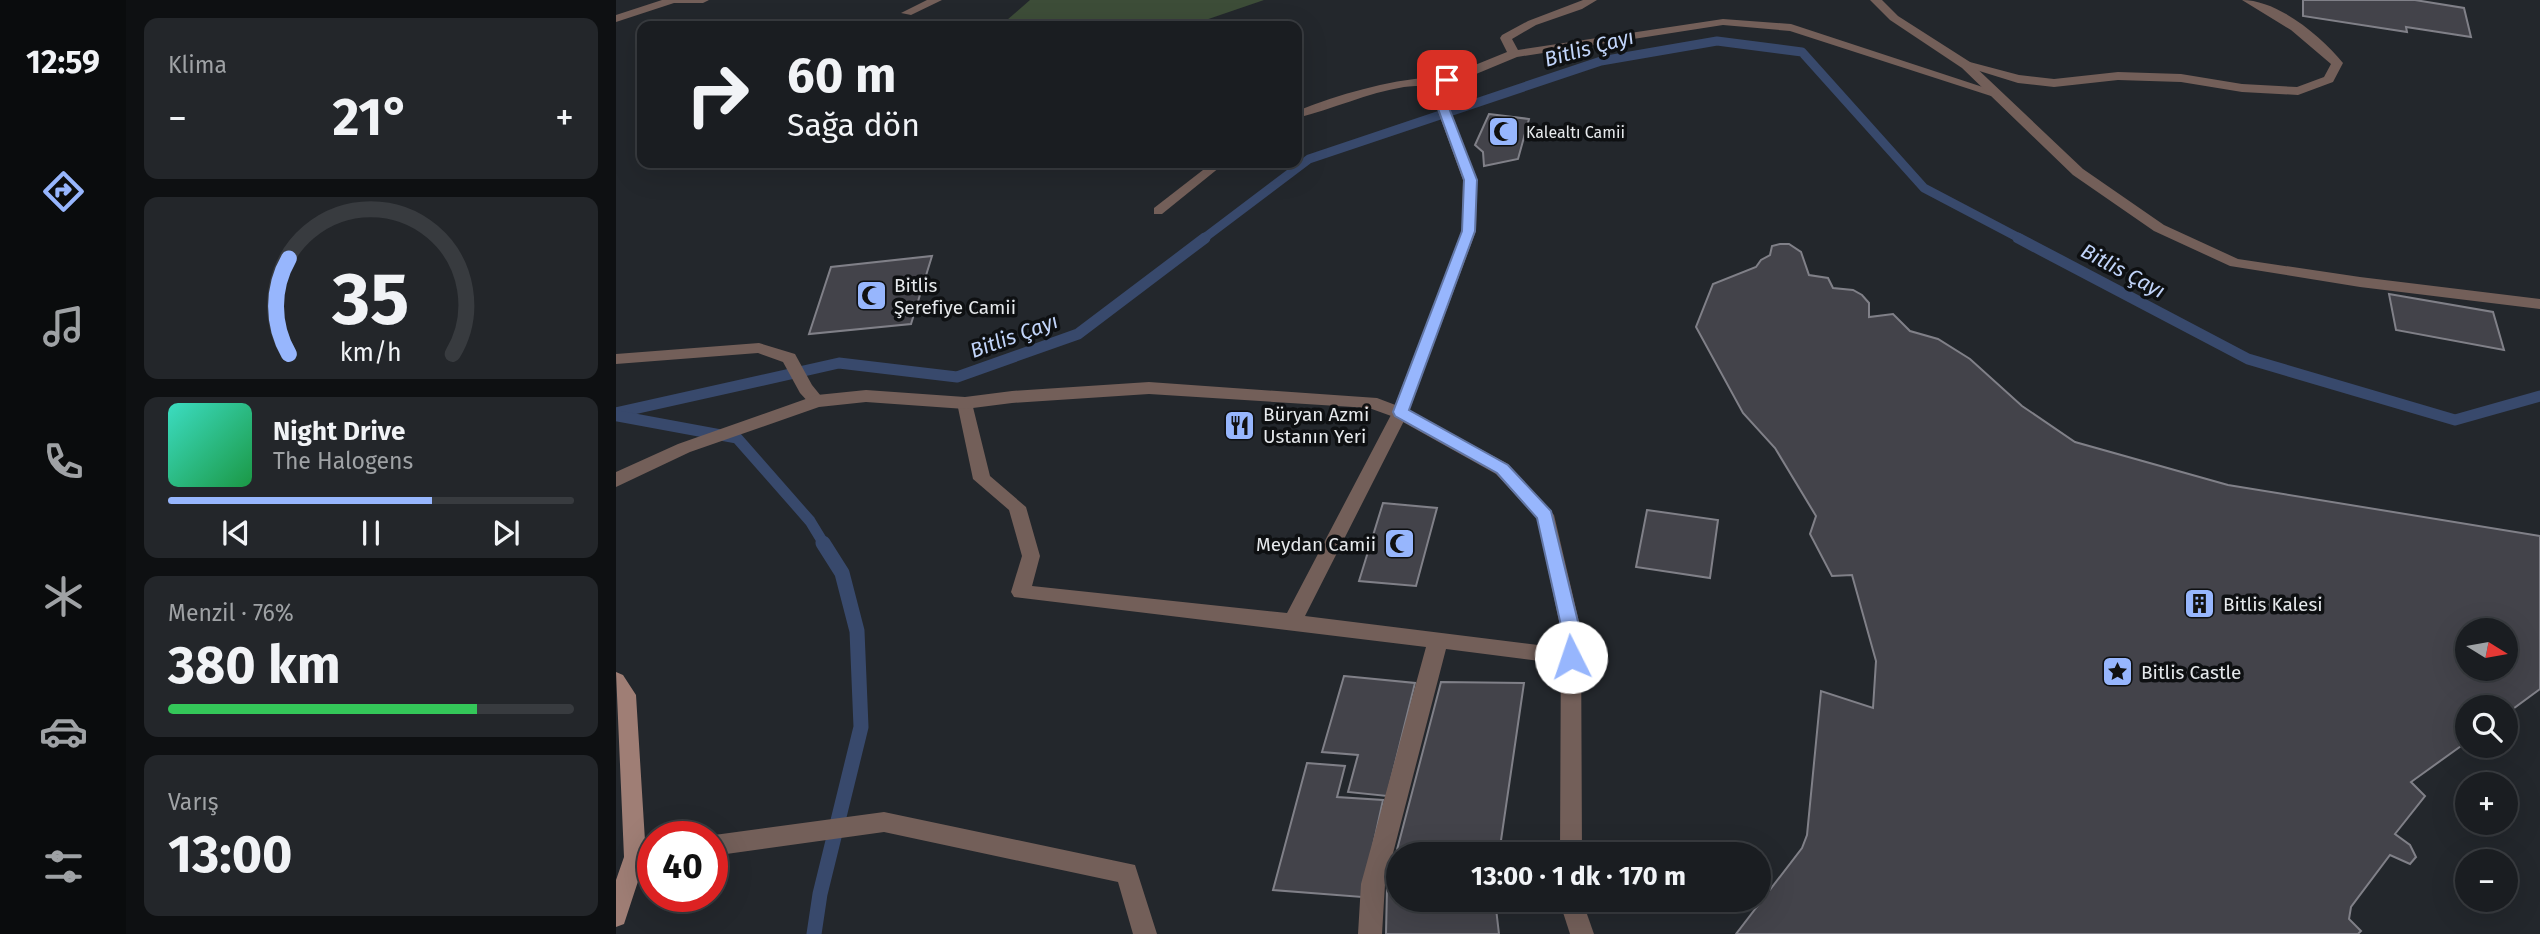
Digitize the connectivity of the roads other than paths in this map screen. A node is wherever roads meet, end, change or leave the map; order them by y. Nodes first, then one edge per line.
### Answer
1 (673, 0) edge
2 (703, 0) edge
3 (936, 0) edge
4 (1591, 0) edge
5 (1876, 0) edge
6 (2248, 0) edge
7 (907, 13) dead end
8 (616, 19) edge
9 (1514, 54) junction
10 (1966, 65) junction
11 (1447, 80) junction
12 (1995, 93) junction
13 (1302, 114) edge
14 (1213, 168) edge
15 (1158, 211) dead end
16 (2540, 304) edge
17 (616, 359) edge
18 (811, 395) junction
19 (965, 403) junction
20 (1400, 412) junction
21 (616, 480) edge
22 (1292, 622) junction
23 (1438, 641) junction
24 (1571, 657) junction
25 (616, 681) edge
26 (640, 821) edge
27 (1571, 842) edge
28 (728, 843) edge
29 (637, 870) edge
30 (1575, 912) edge
31 (616, 916) edge
32 (1145, 934) edge
33 (1370, 934) edge
34 (1582, 934) edge

1 - 2 street
1 - 8 street
3 - 7 street
4 - 9 street
5 - 10 street
6 - 10 street
9 - 11 street
9 - 12 street
10 - 12 street
11 - 13 lane
11 - 20 street
12 - 16 street
14 - 15 lane
17 - 18 street
18 - 19 street
18 - 21 street
19 - 20 street
19 - 22 street
20 - 22 street
20 - 24 street
22 - 23 street
23 - 24 street
23 - 33 street
24 - 27 street
25 - 26 main road
28 - 32 street
29 - 31 main road
30 - 34 street

